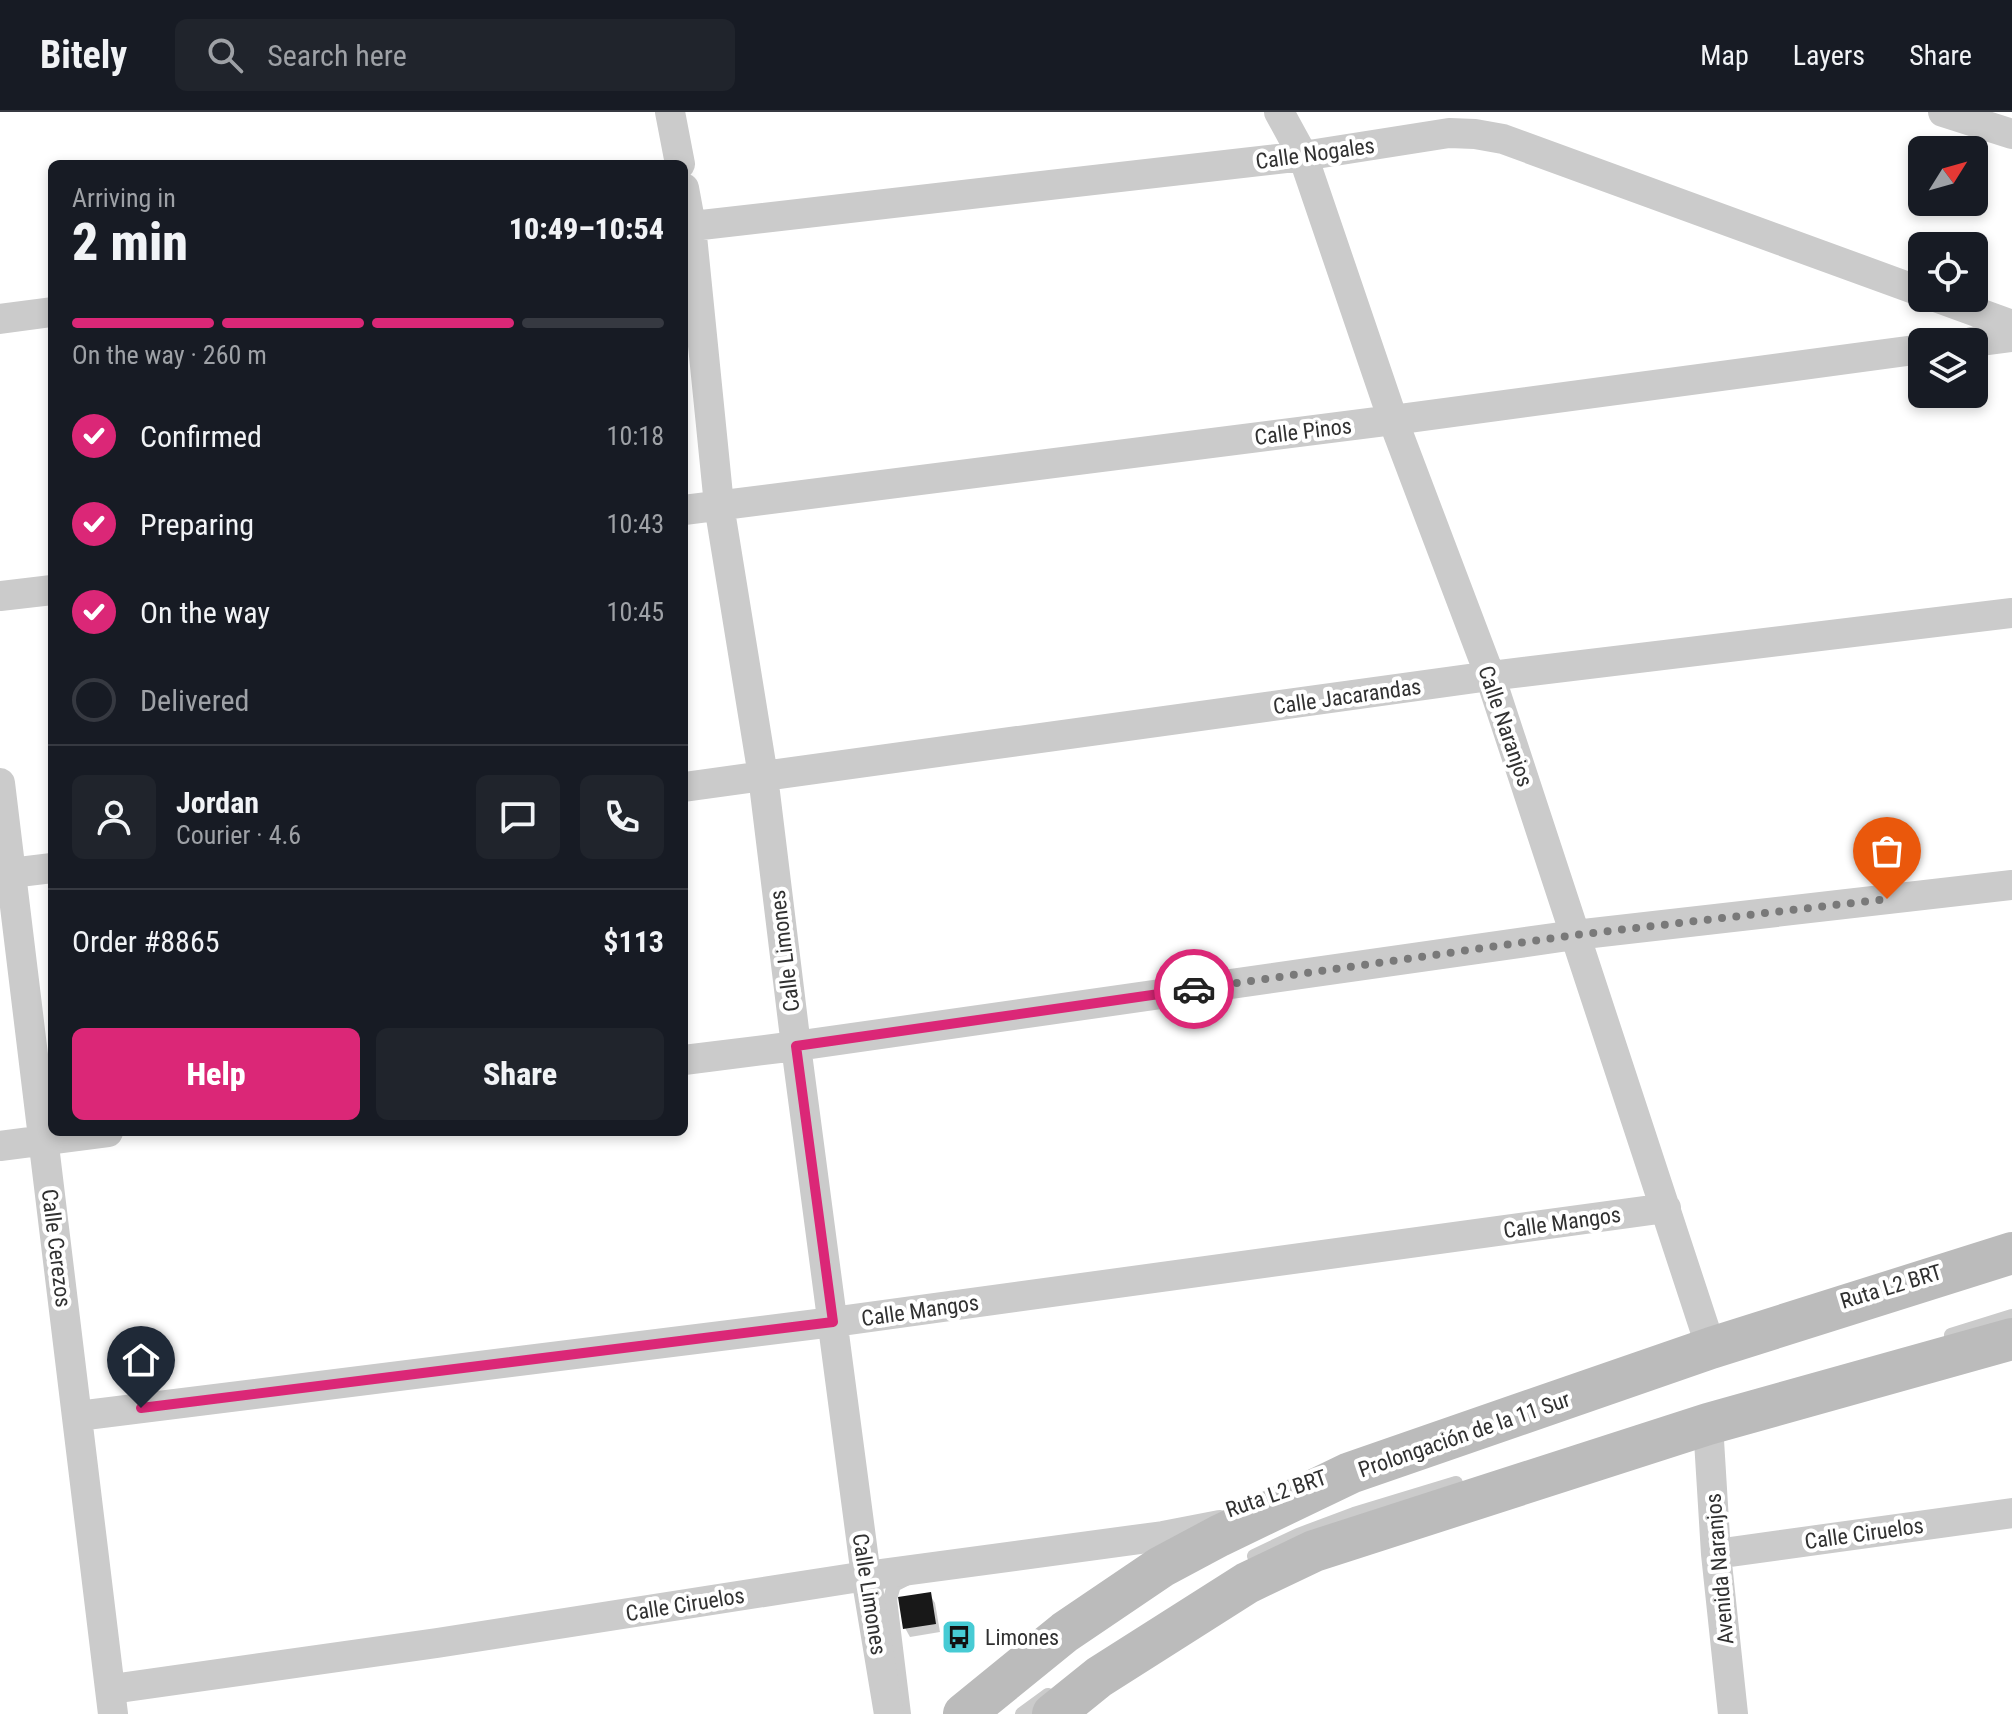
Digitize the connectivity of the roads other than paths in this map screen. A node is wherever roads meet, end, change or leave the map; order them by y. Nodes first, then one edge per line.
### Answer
1 (670, 112) edge
2 (1279, 112) edge
3 (1943, 112) edge
4 (2012, 134) edge
5 (1303, 156) junction
6 (679, 160) edge
7 (688, 227) edge
8 (1908, 287) edge
9 (1976, 312) edge
10 (48, 313) edge
11 (0, 319) edge
12 (2012, 325) edge
13 (2012, 337) edge
14 (1988, 340) edge
15 (1908, 351) edge
16 (1393, 420) junction
17 (719, 505) junction
18 (688, 509) edge
19 (48, 590) edge
20 (0, 596) edge
21 (2012, 613) edge
22 (1490, 676) junction
23 (763, 776) junction
24 (0, 783) edge
25 (688, 786) edge
26 (48, 868) edge
27 (11, 873) junction
28 (2012, 885) edge
29 (1575, 935) junction
30 (796, 1046) junction
31 (688, 1060) edge
32 (76, 1136) edge
33 (43, 1140) junction
34 (0, 1146) edge
35 (1666, 1208) junction
36 (2012, 1253) edge
37 (2012, 1316) edge
38 (833, 1322) junction
39 (1936, 1339) dead end
40 (2012, 1339) edge
41 (1711, 1348) junction
42 (78, 1416) junction
43 (1708, 1424) junction
44 (1472, 1479) dead end
45 (1335, 1496) dead end
46 (2012, 1513) edge
47 (1258, 1518) junction
48 (1229, 1550) junction
49 (1716, 1554) junction
50 (866, 1576) junction
51 (1055, 1701) edge
52 (112, 1702) edge
53 (889, 1714) edge
54 (904, 1714) edge
55 (964, 1714) edge
56 (1022, 1714) edge
57 (1733, 1714) edge

1 - 6 street
2 - 5 street, Calle Naranjos
3 - 4 street
5 - 7 street, Calle Nogales
5 - 8 street, Calle Nogales
5 - 16 street, Calle Naranjos
7 - 17 street, Calle Limones
9 - 12 street
10 - 11 street
13 - 14 street
15 - 16 street, Calle Pinos
16 - 17 street, Calle Pinos
16 - 22 street, Calle Naranjos
17 - 18 street, Calle Pinos
17 - 23 street, Calle Limones
19 - 20 street
21 - 22 street, Calle Jacarandas
22 - 23 street, Calle Jacarandas
22 - 29 street, Calle Naranjos
23 - 25 street, Calle Jacarandas
23 - 30 street, Calle Limones
24 - 27 street, Calle Cerezos
26 - 27 street
27 - 33 street, Calle Cerezos
28 - 29 street
29 - 30 street
29 - 35 street, Calle Naranjos
30 - 31 street
30 - 38 street, Calle Limones
32 - 33 street
33 - 34 street
33 - 42 street, Calle Cerezos
35 - 38 street, Calle Mangos
35 - 41 street, Calle Naranjos
36 - 41 main road, Prolongación de la 11 Sur
37 - 39 lane
38 - 42 street, Calle Mangos
38 - 50 street, Calle Limones
40 - 43 main road
41 - 47 main road, Prolongación de la 11 Sur
42 - 52 street, Calle Cerezos
43 - 49 street, Avenida Naranjos
43 - 51 main road
44 - 48 lane, Ruta L2 BRT
45 - 48 lane, Ruta L2 BRT
46 - 49 street, Calle Ciruelos
47 - 48 main road, Prolongación de la 11 Sur
47 - 50 street, Calle Ciruelos
48 - 54 lane, Ruta L2 BRT
48 - 55 main road, Prolongación de la 11 Sur
49 - 57 street, Avenida Naranjos
50 - 52 street, Calle Ciruelos
50 - 53 street, Calle Limones
51 - 56 lane

